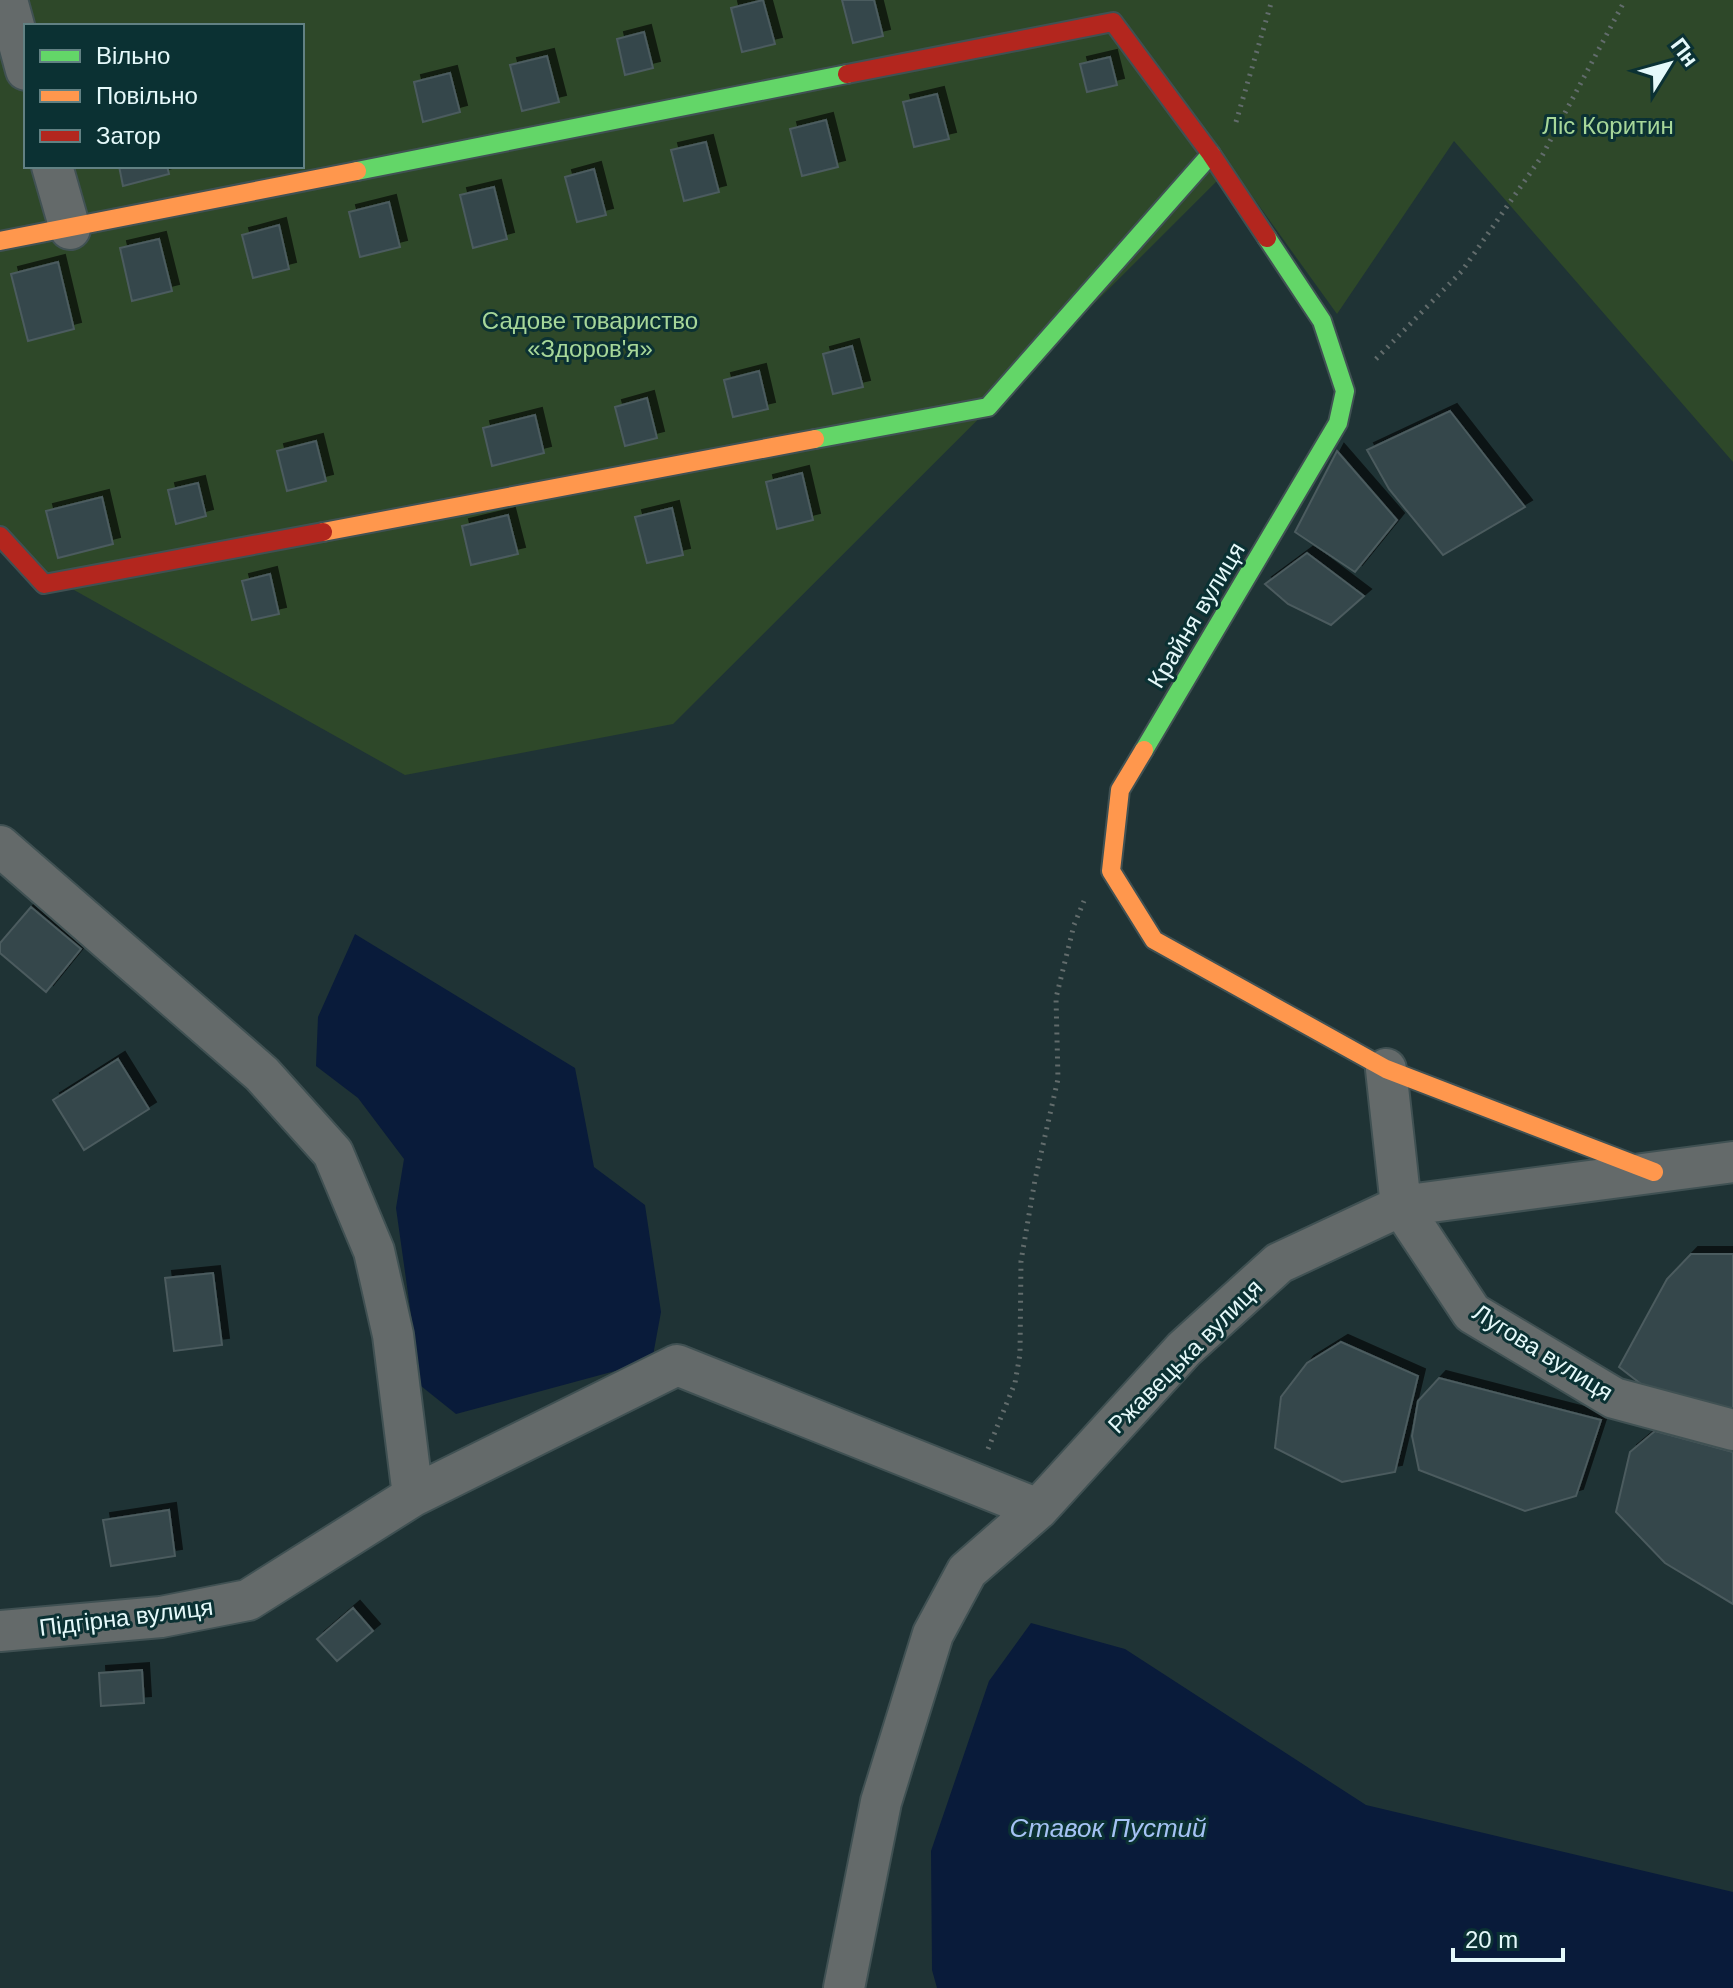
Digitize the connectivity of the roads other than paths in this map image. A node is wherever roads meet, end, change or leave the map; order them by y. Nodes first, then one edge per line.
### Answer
1 (7, 0) edge
2 (24, 63) edge
3 (1211, 154) junction
4 (53, 168) edge
5 (70, 229) junction
6 (0, 241) edge
7 (0, 536) edge
8 (0, 846) edge
9 (1386, 1069) junction
10 (1733, 1162) edge
11 (1654, 1172) junction
12 (1401, 1206) junction
13 (1733, 1430) edge
14 (413, 1496) junction
15 (1038, 1509) junction
16 (0, 1631) edge
17 (844, 1988) edge

1 - 2 street
3 - 5 street
3 - 7 street
3 - 9 street, Крайня вулиця
4 - 5 street
5 - 6 street
8 - 14 street
9 - 11 street
9 - 12 street
10 - 11 street, Ржавецька вулиця
11 - 12 street, Ржавецька вулиця
12 - 13 street, Лугова вулиця
12 - 15 street, Ржавецька вулиця
14 - 15 street, Підгірна вулиця
14 - 16 street, Підгірна вулиця
15 - 17 street, Ржавецька вулиця

